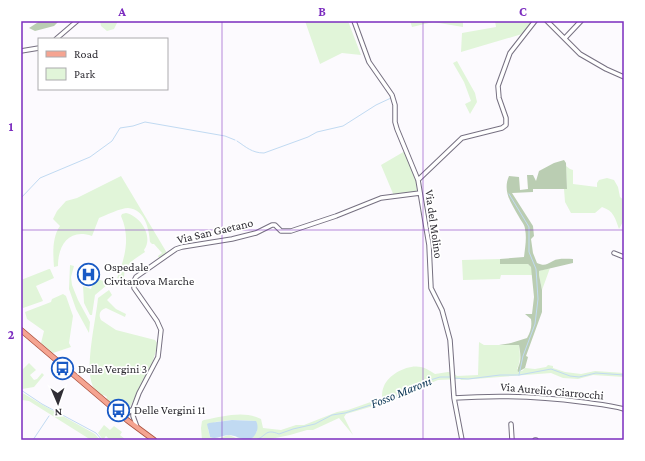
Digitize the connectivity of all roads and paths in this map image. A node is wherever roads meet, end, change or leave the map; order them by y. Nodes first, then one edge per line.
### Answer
1 (76, 21) edge
2 (354, 21) edge
3 (535, 21) edge
4 (546, 21) edge
5 (581, 21) edge
6 (57, 38) edge
7 (565, 38) junction
8 (38, 48) edge
9 (21, 51) edge
10 (624, 77) edge
11 (418, 180) junction
12 (420, 193) junction
13 (614, 253) dead end
14 (624, 257) edge
15 (21, 330) edge
16 (454, 398) junction
17 (133, 409) junction
18 (624, 409) edge
19 (120, 414) junction
20 (128, 414) junction
21 (133, 416) junction
22 (127, 420) junction
23 (511, 424) dead end
24 (137, 428) junction
25 (154, 440) edge
26 (462, 440) edge
27 (512, 440) edge

1 - 6 street
2 - 11 street, Via del Molino
3 - 11 street
4 - 7 street
5 - 7 street
7 - 10 street
8 - 9 street
11 - 12 street, Via del Molino
12 - 16 street, Via del Molino
12 - 17 street, Via San Gaetano
13 - 14 street
15 - 19 main road
16 - 18 street, Via Aurelio Ciarrocchi
16 - 26 street, Via del Molino
17 - 20 street, Via San Gaetano
17 - 21 street, Via San Gaetano
19 - 20 street
19 - 22 main road
20 - 22 street
21 - 22 street
21 - 24 street, Via San Gaetano
22 - 24 main road
23 - 27 street
24 - 25 main road

